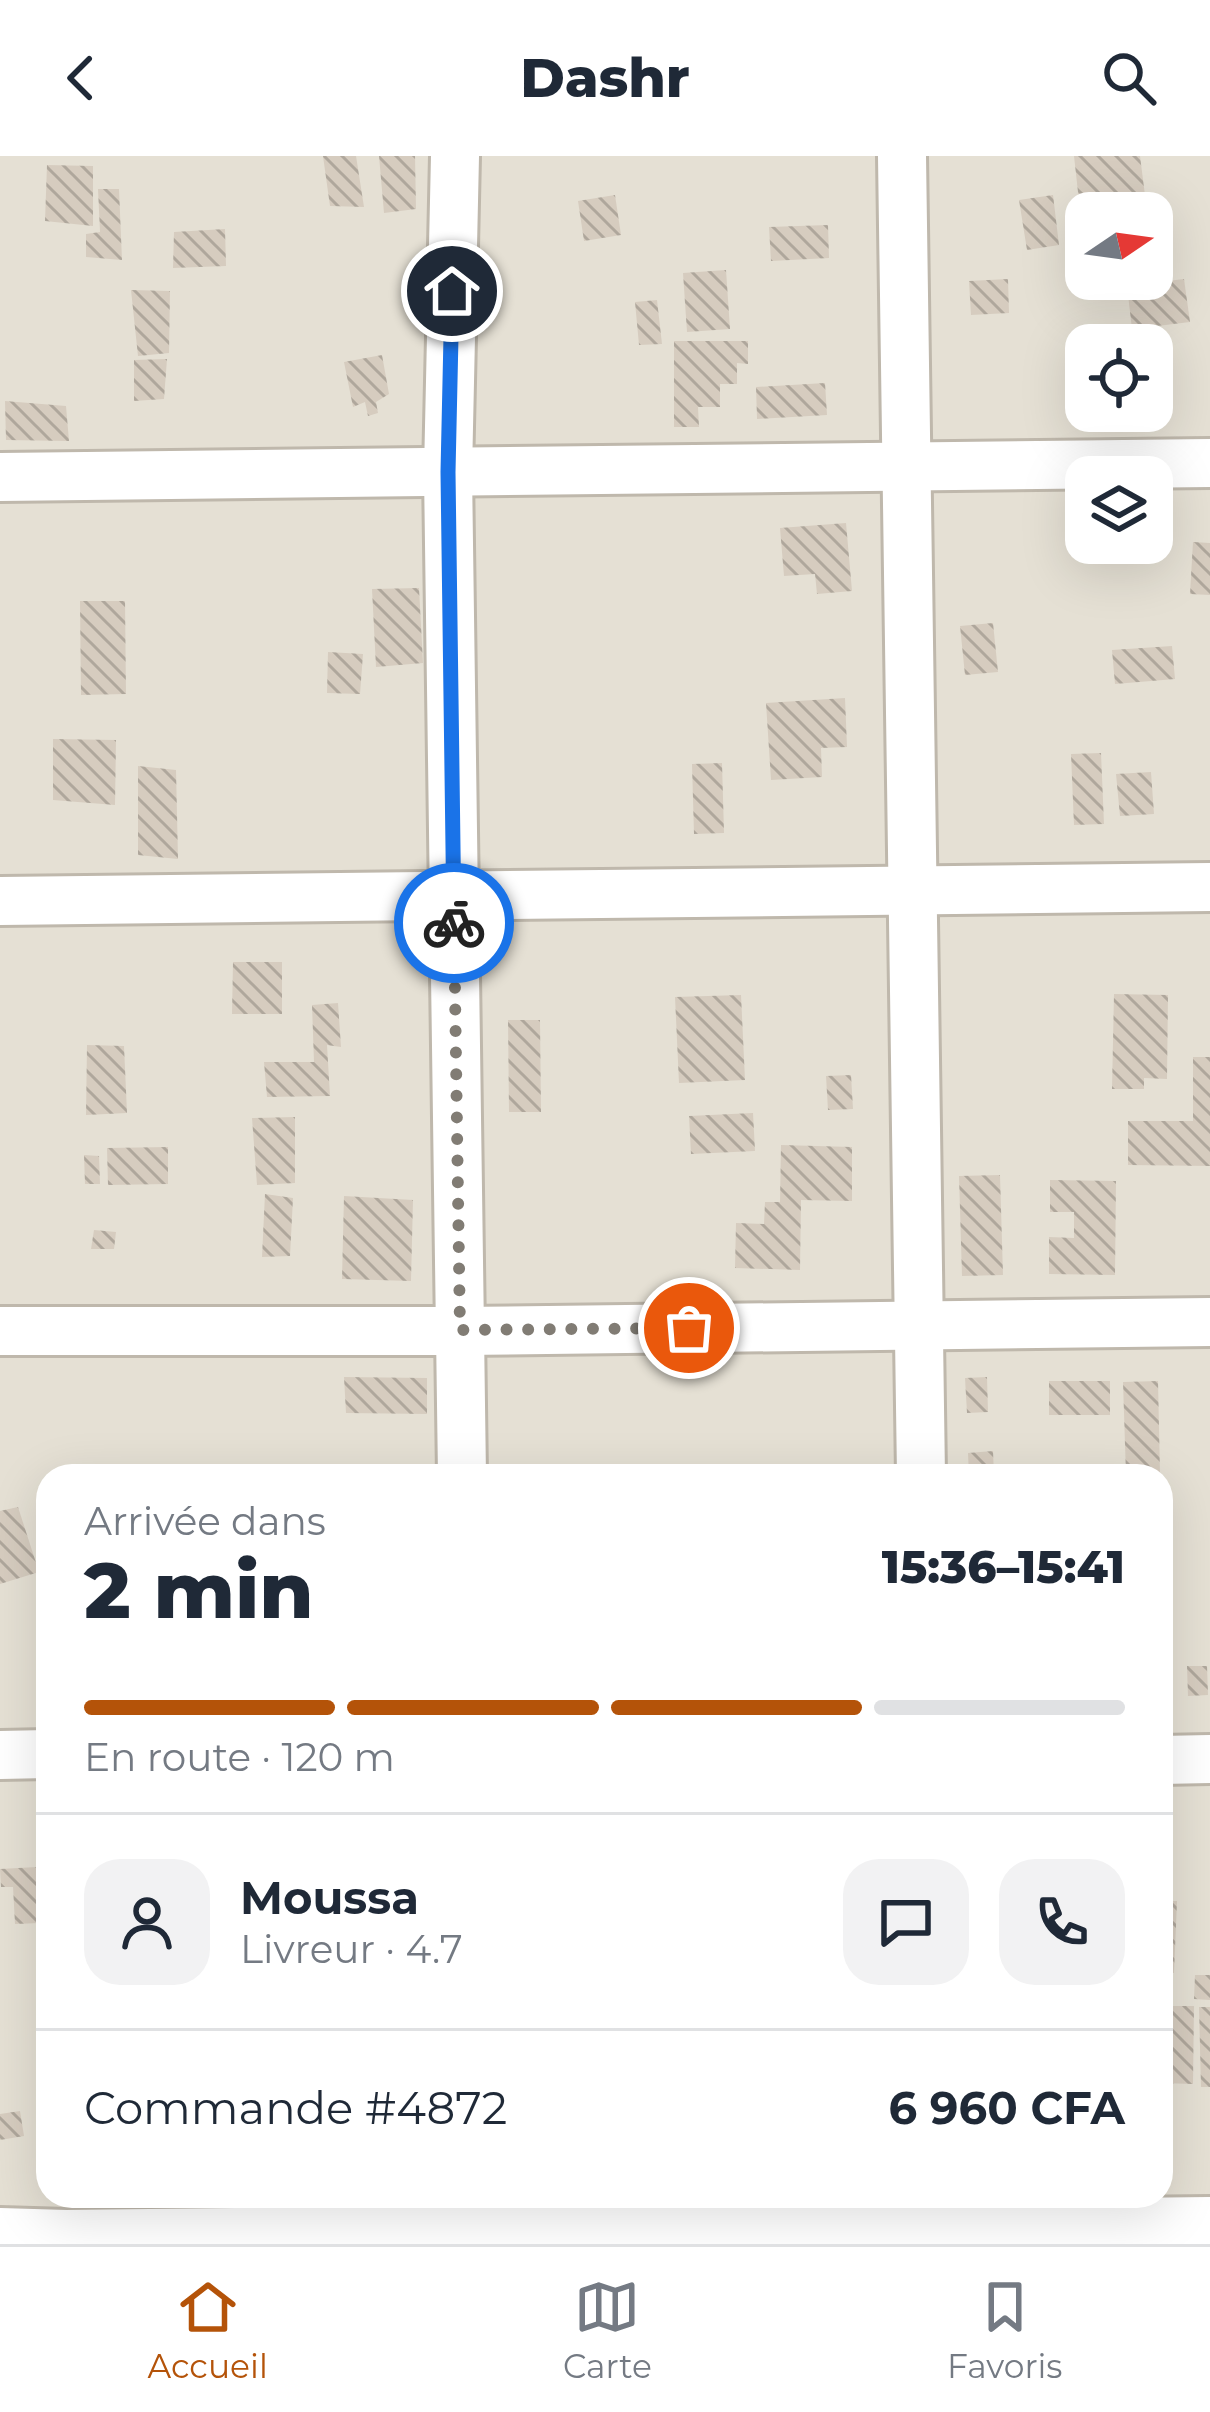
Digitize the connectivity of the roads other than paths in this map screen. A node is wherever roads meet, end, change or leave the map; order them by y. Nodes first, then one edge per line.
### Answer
1 (455, 156) edge
2 (902, 156) edge
3 (1210, 463) edge
4 (907, 467) junction
5 (448, 472) junction
6 (0, 477) edge
7 (1210, 887) edge
8 (913, 890) junction
9 (454, 896) junction
10 (0, 901) edge
11 (1210, 1322) edge
12 (919, 1325) junction
13 (460, 1330) junction
14 (0, 1331) edge
15 (462, 1464) edge
16 (921, 1464) edge
17 (36, 1754) edge
18 (0, 1755) edge
19 (1210, 1759) edge
20 (1173, 1760) edge
21 (932, 2221) edge
22 (1210, 2221) edge
23 (473, 2223) edge
24 (66, 2225) edge
25 (0, 2232) edge

1 - 5 street
2 - 4 street
3 - 4 street
4 - 5 street
4 - 8 street
5 - 6 street
5 - 9 street
7 - 8 street
8 - 9 street
8 - 12 street
9 - 10 street
9 - 13 street
11 - 12 street
12 - 13 street
12 - 16 street
13 - 14 street
13 - 15 street
17 - 18 street
19 - 20 street
21 - 22 street
21 - 23 street
23 - 24 street
24 - 25 street

